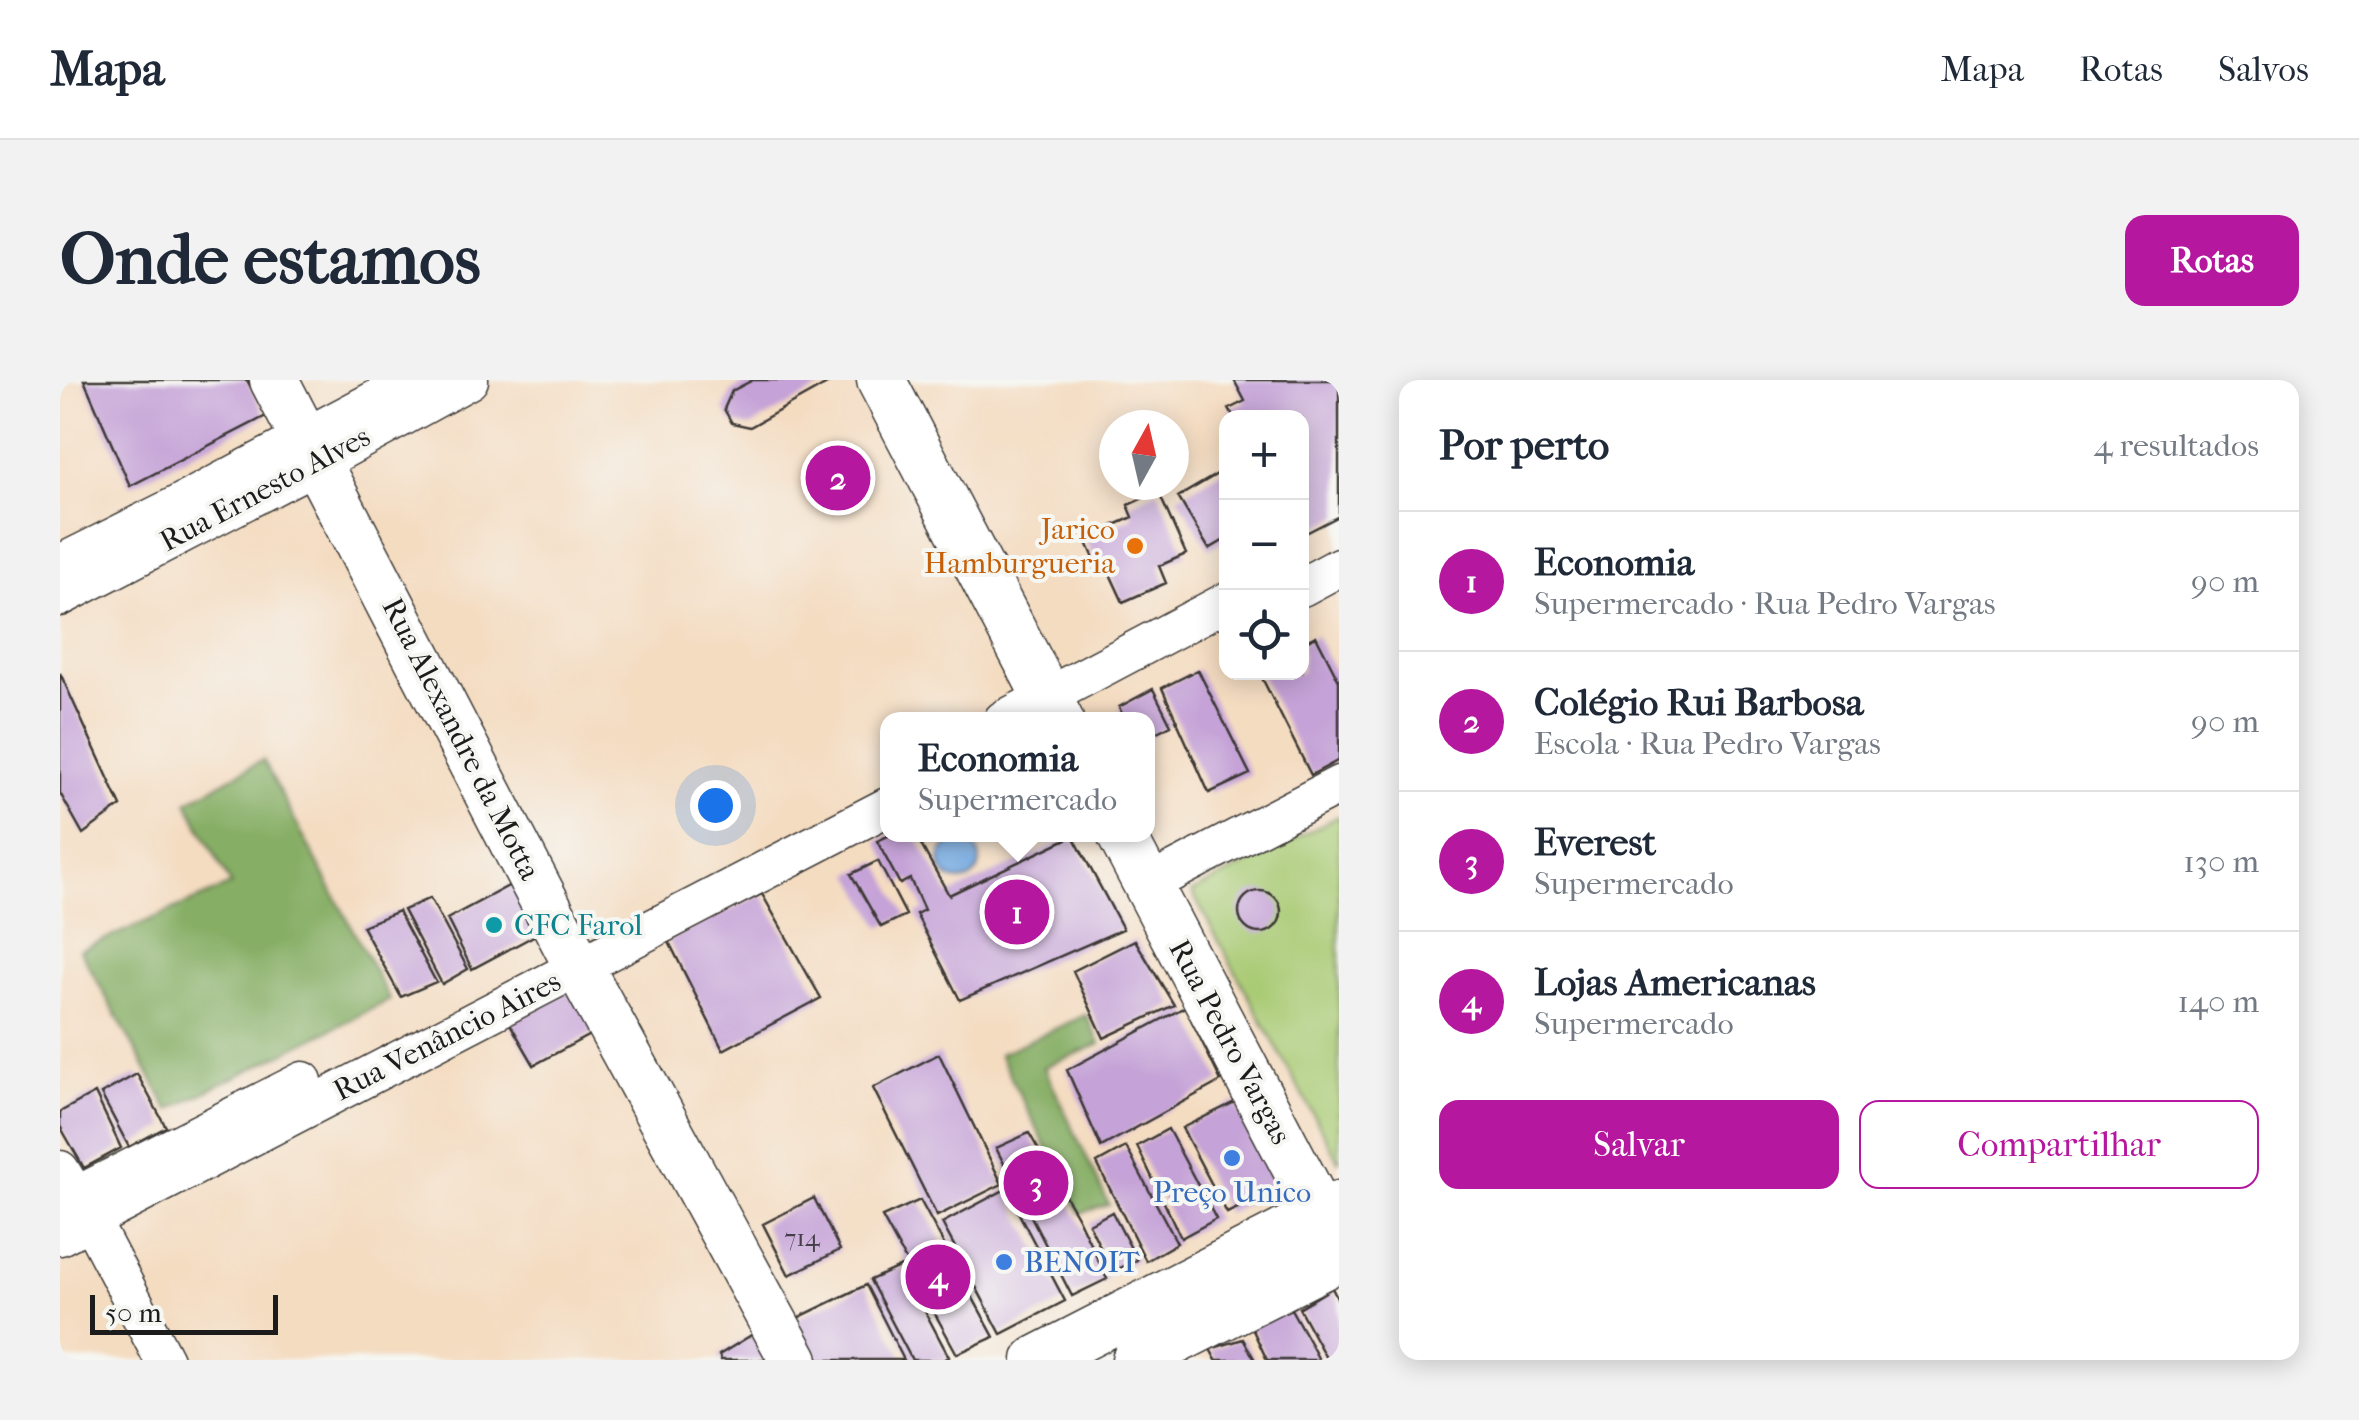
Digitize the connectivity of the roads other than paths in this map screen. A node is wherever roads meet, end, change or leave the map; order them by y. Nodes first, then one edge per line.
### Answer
1 (274, 380) edge
2 (413, 380) edge
3 (468, 380) edge
4 (881, 380) edge
5 (312, 450) junction
6 (174, 523) junction
7 (1339, 544) edge
8 (1309, 559) edge
9 (60, 564) edge
10 (1339, 567) edge
11 (1309, 583) edge
12 (60, 597) edge
13 (1219, 619) edge
14 (1054, 712) edge
15 (1058, 712) edge
16 (1339, 784) edge
17 (880, 785) edge
18 (880, 811) edge
19 (1126, 842) edge
20 (732, 875) junction
21 (1147, 884) junction
22 (574, 957) junction
23 (69, 1205) edge
24 (1335, 1232) edge
25 (164, 1360) edge
26 (794, 1360) edge
27 (1037, 1360) edge
28 (1136, 1360) edge

1 - 5 main road, Rua Alexandre da Motta
2 - 5 street, Rua Ernesto Alves
3 - 5 street, Rua Ernesto Alves
4 - 14 main road
5 - 6 street, Rua Ernesto Alves
5 - 22 main road, Rua Alexandre da Motta
6 - 9 street, Rua Ernesto Alves
6 - 12 street, Rua Ernesto Alves
7 - 8 street
10 - 11 street
13 - 15 street
16 - 21 street
17 - 20 street, Rua Venâncio Aires
18 - 20 street, Rua Venâncio Aires
19 - 21 main road, Rua Pedro Vargas
20 - 22 street, Rua Venâncio Aires
21 - 24 main road, Rua Pedro Vargas
22 - 23 street, Rua Venâncio Aires
22 - 26 main road, Rua Alexandre da Motta
23 - 25 street
24 - 27 main road
24 - 28 main road

